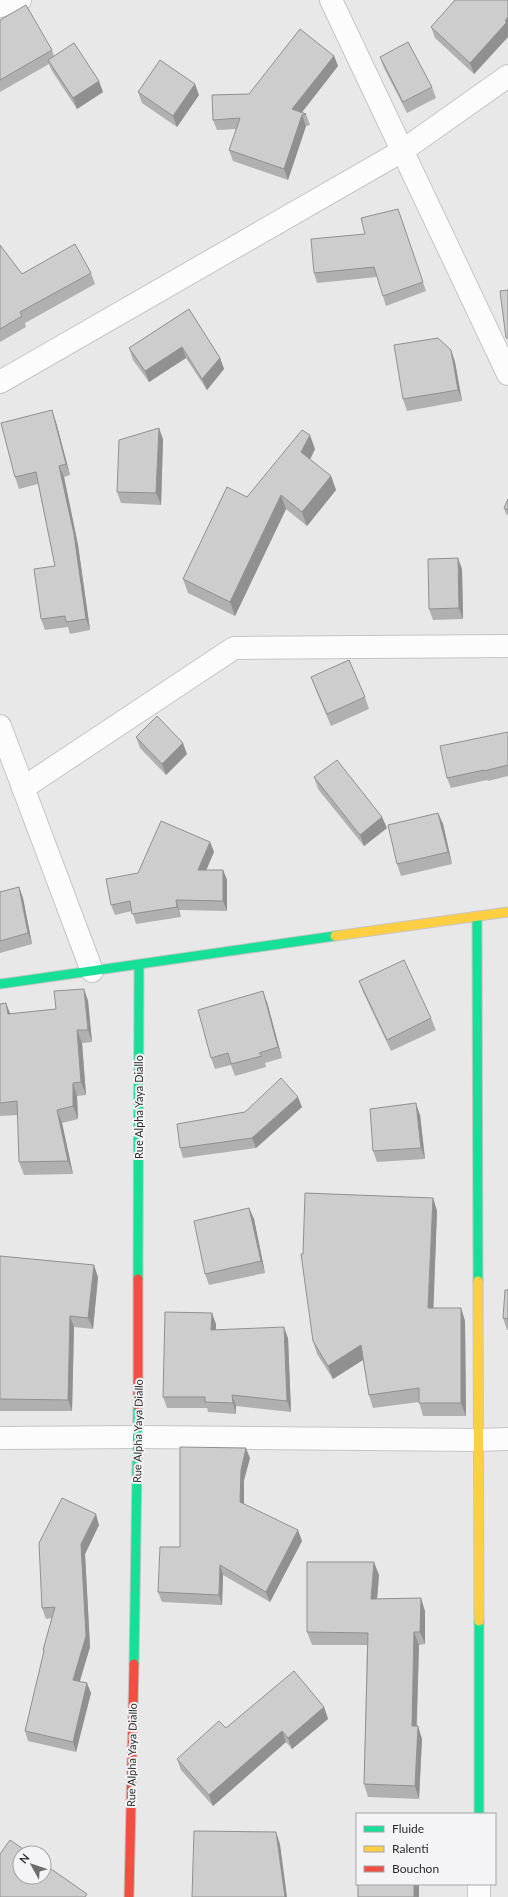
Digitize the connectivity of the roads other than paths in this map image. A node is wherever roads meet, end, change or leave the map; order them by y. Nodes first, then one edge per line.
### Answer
1 (20, 0) edge
2 (331, 0) edge
3 (0, 6) edge
4 (508, 76) edge
5 (402, 151) junction
6 (508, 374) edge
7 (0, 382) edge
8 (508, 646) edge
9 (0, 726) edge
10 (23, 788) junction
11 (508, 912) edge
12 (477, 917) junction
13 (139, 965) junction
14 (92, 971) junction
15 (0, 984) edge
16 (138, 1437) junction
17 (0, 1438) edge
18 (508, 1439) edge
19 (478, 1440) junction
20 (479, 1813) edge
21 (479, 1885) edge
22 (129, 1897) edge
23 (479, 1897) edge

1 - 3 street
2 - 5 street
4 - 5 street
5 - 6 street
5 - 7 street
8 - 10 street
9 - 10 street
10 - 14 street
11 - 12 street
12 - 13 street
12 - 19 street
13 - 14 street
13 - 16 street, Rue Alpha Yaya Diallo
14 - 15 street
16 - 17 street
16 - 19 street
16 - 22 street, Rue Alpha Yaya Diallo
18 - 19 street
19 - 20 street
21 - 23 street

